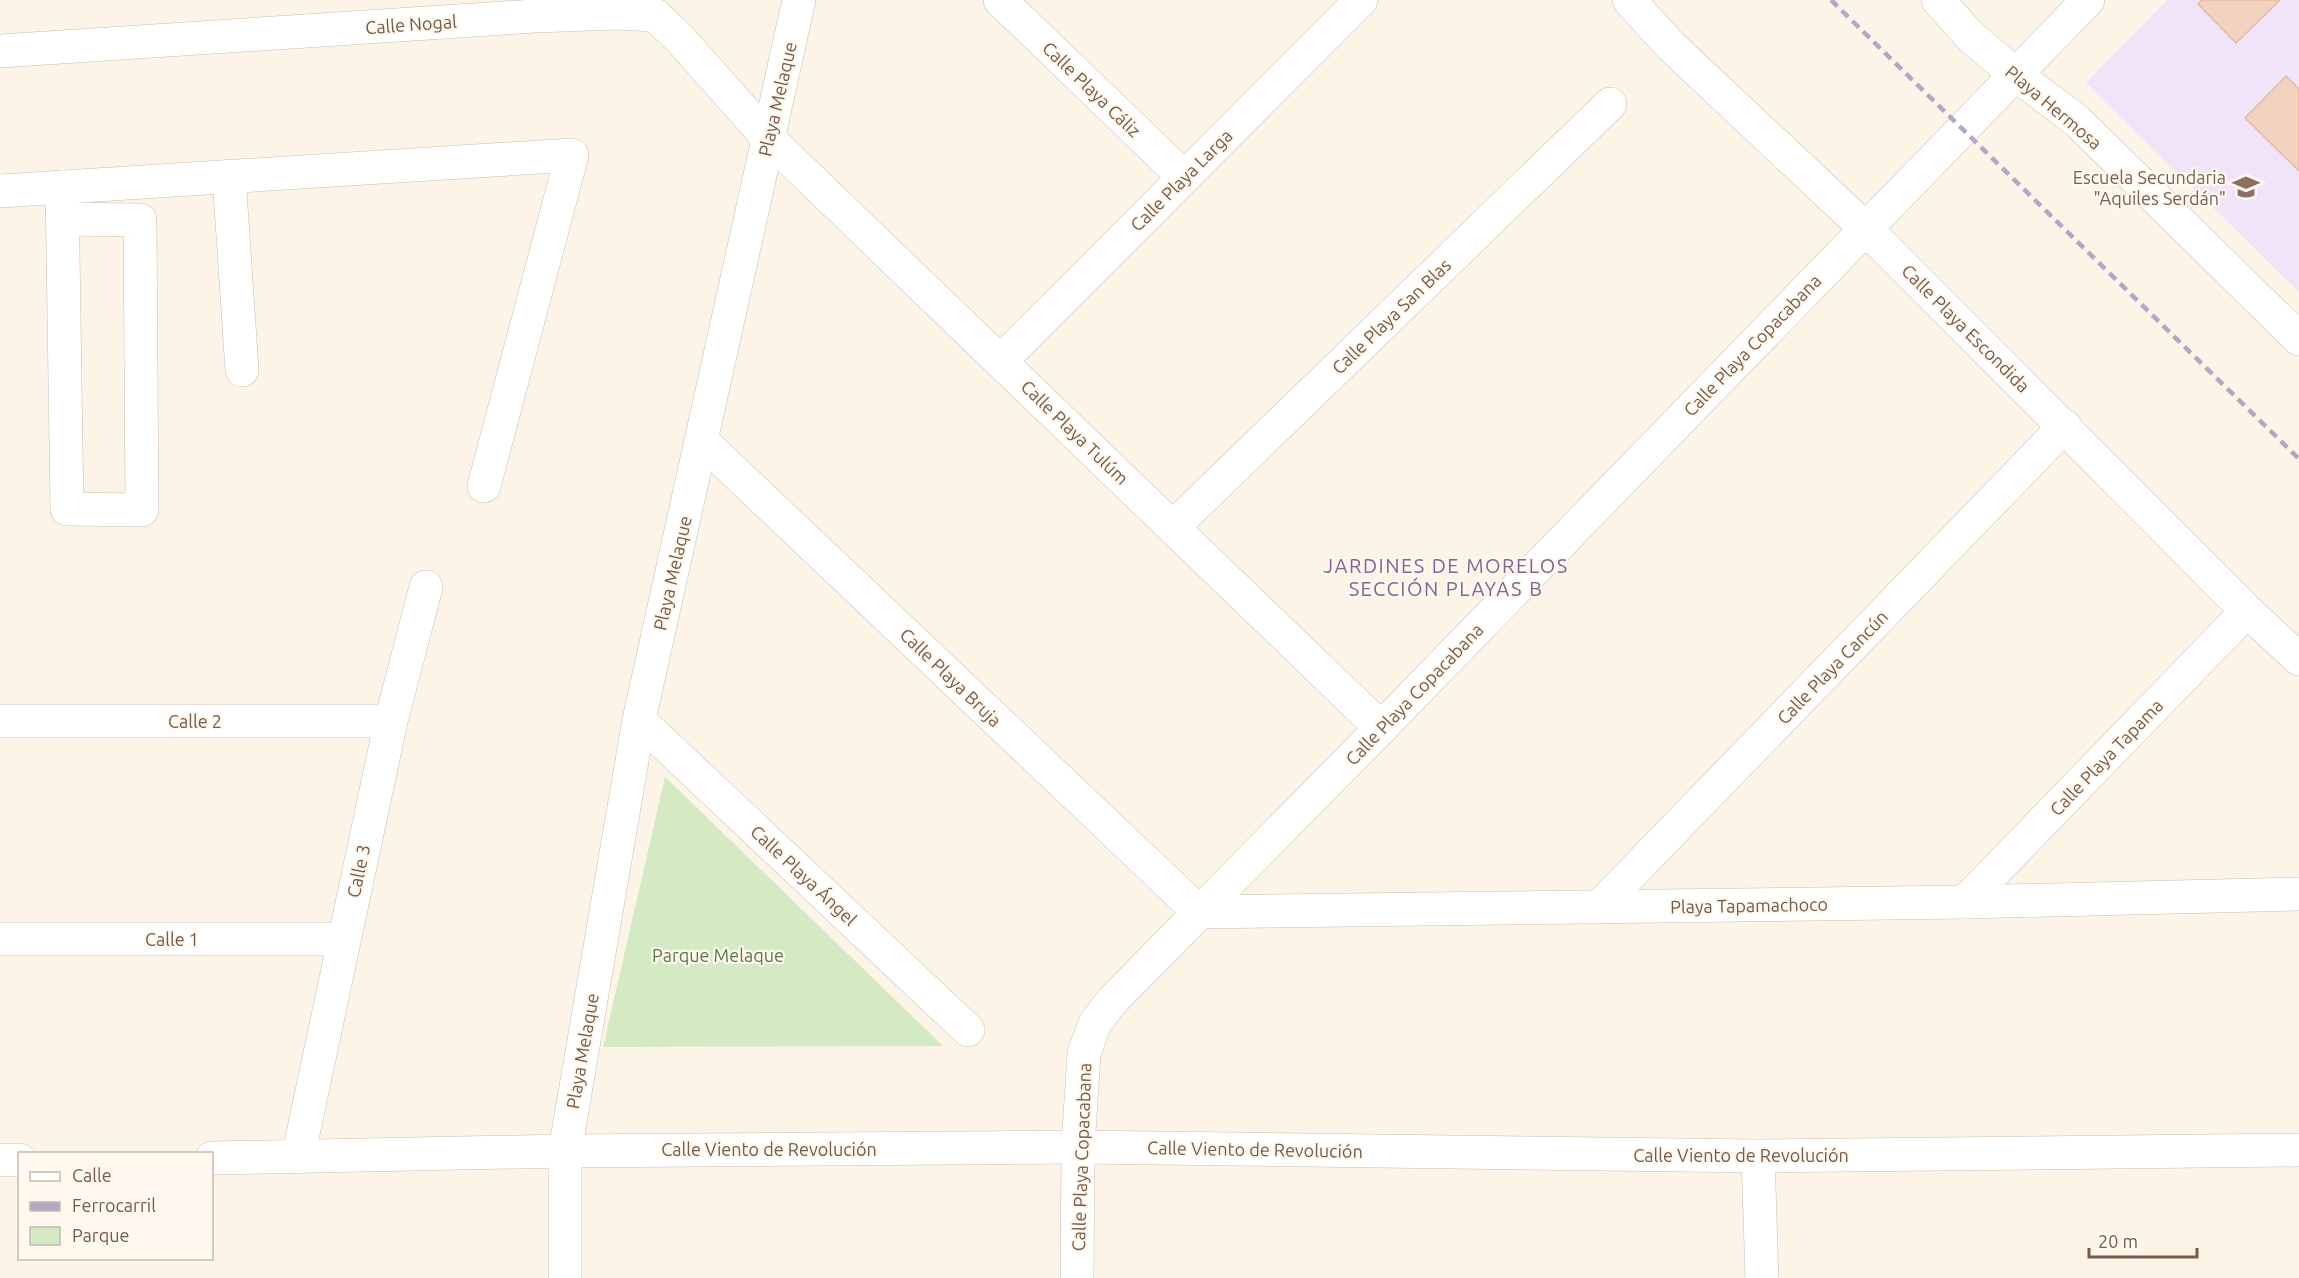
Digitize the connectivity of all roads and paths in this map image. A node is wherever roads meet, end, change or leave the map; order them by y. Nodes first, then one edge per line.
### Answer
1 (799, 0) edge
2 (1000, 0) edge
3 (1629, 0) edge
4 (1938, 0) edge
5 (2088, 0) edge
6 (1358, 1) edge
7 (537, 8) edge
8 (0, 51) edge
9 (2015, 74) junction
10 (1610, 105) dead end
11 (768, 138) junction
12 (229, 176) junction
13 (1184, 177) junction
14 (0, 191) edge
15 (62, 203) junction
16 (1865, 228) junction
17 (2299, 339) edge
18 (1001, 361) junction
19 (242, 370) dead end
20 (2065, 426) junction
21 (702, 441) junction
22 (484, 486) dead end
23 (1173, 527) junction
24 (426, 587) dead end
25 (2247, 611) junction
26 (2299, 659) edge
27 (639, 720) junction
28 (0, 721) edge
29 (391, 721) junction
30 (1381, 728) junction
31 (2299, 894) edge
32 (1965, 902) junction
33 (1599, 907) junction
34 (1199, 912) junction
35 (0, 939) edge
36 (343, 939) junction
37 (968, 1030) dead end
38 (1078, 1147) junction
39 (2299, 1150) edge
40 (565, 1151) junction
41 (1758, 1156) junction
42 (298, 1157) junction
43 (213, 1158) edge
44 (0, 1160) edge
45 (18, 1160) edge
46 (565, 1278) edge
47 (1077, 1278) edge
48 (1762, 1278) edge

1 - 11 street, Playa Melaque
2 - 13 street, Calle Playa Cáliz
3 - 16 street, Calle Playa Escondida
4 - 9 street, Playa Hermosa
5 - 9 street, Calle Playa Copacabana
6 - 13 street, Calle Playa Larga
7 - 8 street, Calle Nogal
7 - 11 street, Calle Nogal
9 - 16 street, Calle Playa Copacabana
9 - 17 street, Playa Hermosa
10 - 23 street, Calle Playa San Blas
11 - 18 street, Calle Playa Tulúm
11 - 21 street, Playa Melaque
12 - 15 street
12 - 19 street
12 - 22 street
13 - 18 street, Calle Playa Larga
14 - 15 street
15 - 15 street
16 - 20 street, Calle Playa Escondida
16 - 30 street, Calle Playa Copacabana
18 - 23 street, Calle Playa Tulúm
20 - 25 street, Calle Playa Escondida
20 - 33 street, Calle Playa Cancún
21 - 27 street, Playa Melaque
21 - 34 street, Calle Playa Bruja
23 - 30 street, Calle Playa Tulúm
24 - 29 street, Calle 3
25 - 26 street, Calle Playa Escondida
25 - 32 street, Calle Playa Tapama
27 - 37 street, Calle Playa Ángel
27 - 40 street, Playa Melaque
28 - 29 street, Calle 2
29 - 36 street, Calle 3
30 - 34 street, Calle Playa Copacabana
31 - 32 street, Playa Tapamachoco
32 - 33 street, Playa Tapamachoco
33 - 34 street, Playa Tapamachoco
34 - 38 street, Calle Playa Copacabana
35 - 36 street, Calle 1
36 - 42 street, Calle 3
38 - 40 street, Calle Viento de Revolución
38 - 41 street, Calle Viento de Revolución
38 - 47 street, Calle Playa Copacabana
39 - 41 street, Calle Viento de Revolución
40 - 42 street, Calle Viento de Revolución
40 - 46 street, Playa Melaque
41 - 48 street
42 - 43 street, Calle Viento de Revolución
44 - 45 street

